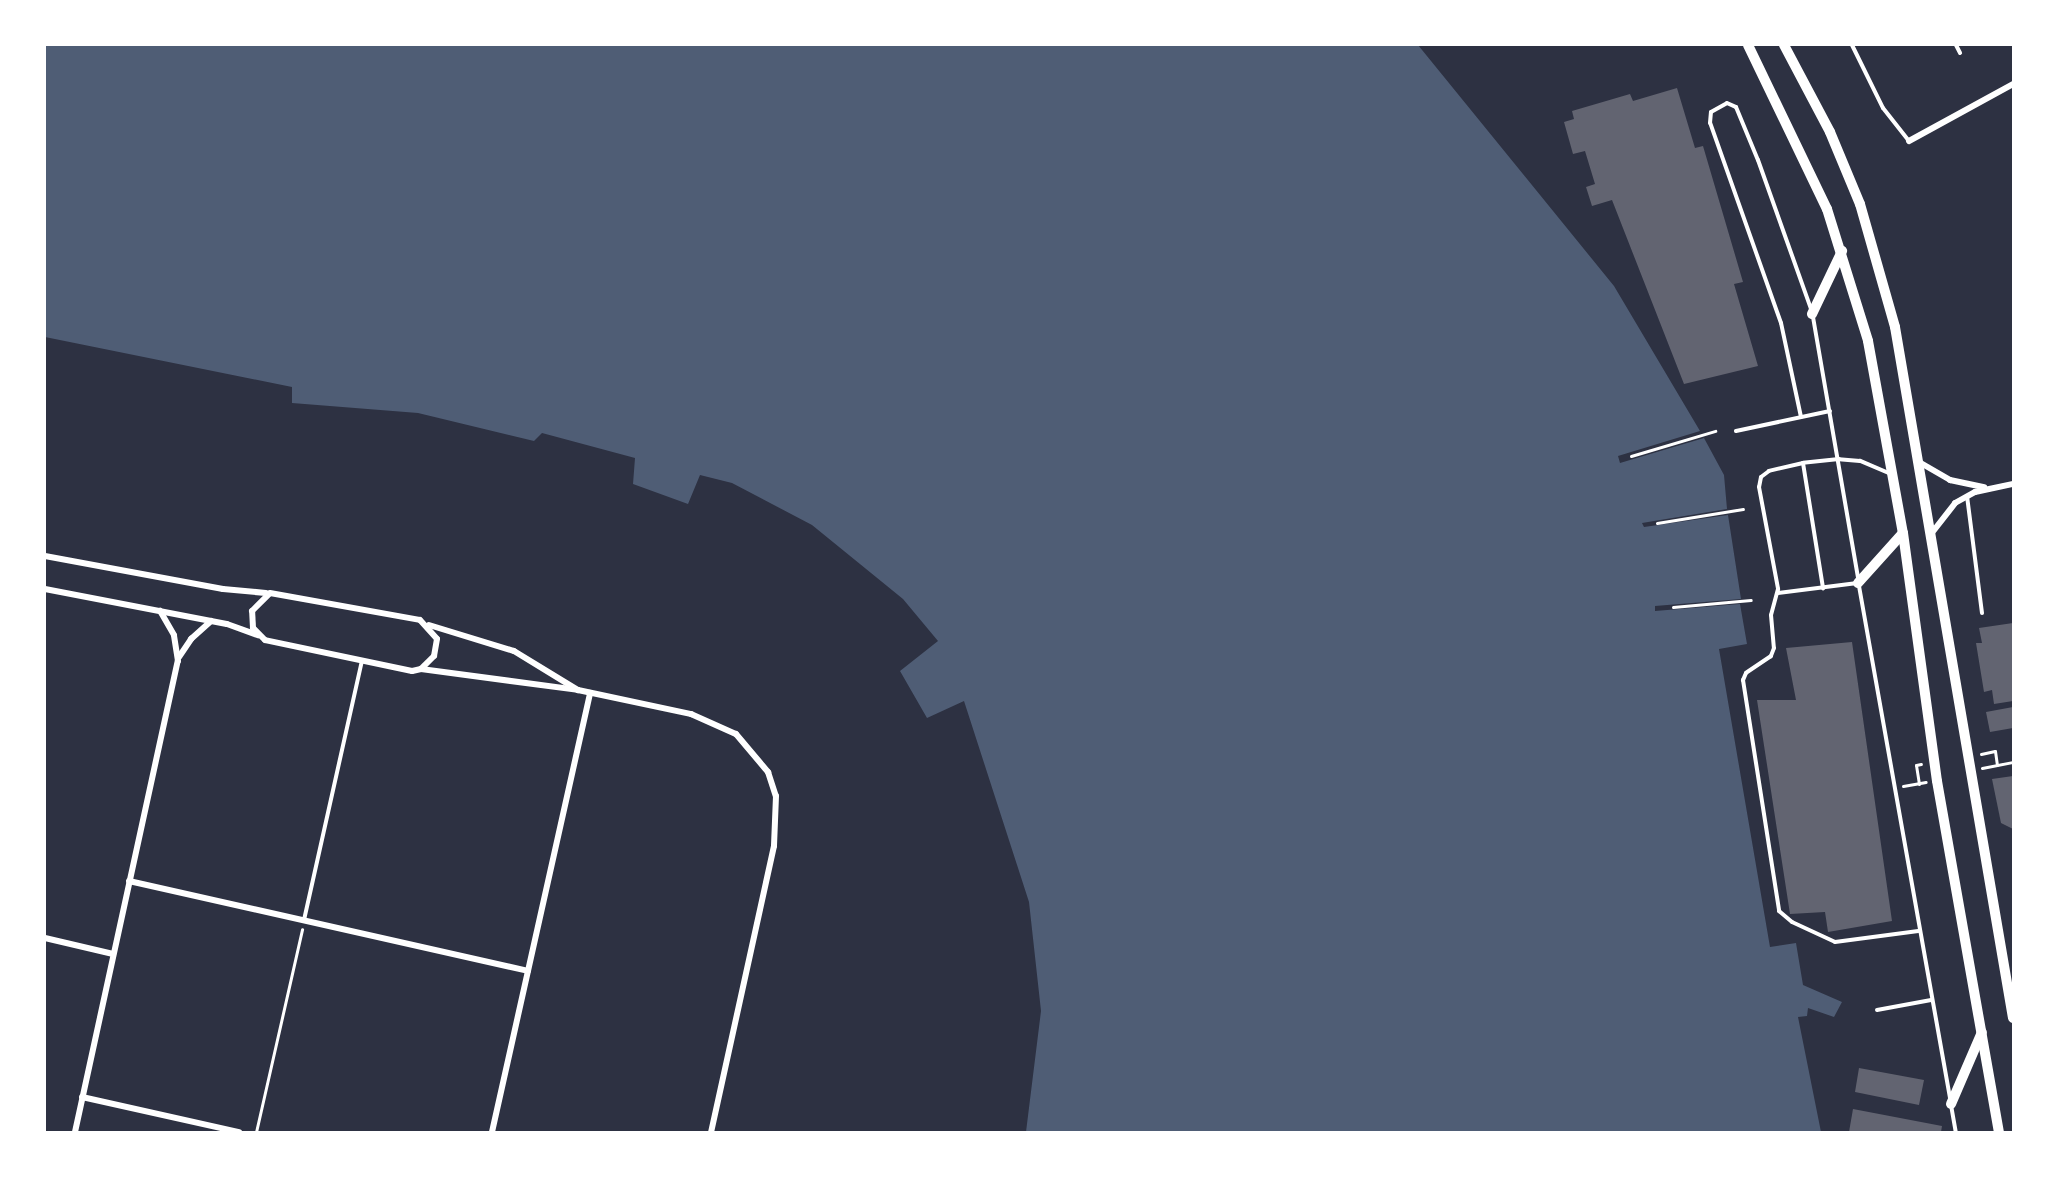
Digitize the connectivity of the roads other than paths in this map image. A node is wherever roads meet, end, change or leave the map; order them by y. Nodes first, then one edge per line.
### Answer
1 (1748, 45) edge
2 (1785, 45) edge
3 (1852, 45) edge
4 (1956, 45) edge
5 (1960, 53) dead end
6 (2013, 84) edge
7 (1909, 141) joint
8 (1842, 251) junction
9 (1812, 314) junction
10 (1830, 411) junction
11 (1801, 417) junction
12 (1736, 431) dead end
13 (1839, 459) junction
14 (1918, 461) junction
15 (1803, 463) junction
16 (1892, 474) junction
17 (2013, 484) edge
18 (1997, 486) junction
19 (1967, 496) junction
20 (1903, 533) junction
21 (1930, 537) junction
22 (45, 556) edge
23 (1858, 583) junction
24 (1823, 588) junction
25 (45, 589) edge
26 (270, 592) junction
27 (1778, 593) junction
28 (160, 611) junction
29 (1982, 613) dead end
30 (211, 621) junction
31 (427, 624) junction
32 (258, 635) junction
33 (178, 661) junction
34 (362, 661) junction
35 (421, 669) junction
36 (578, 690) junction
37 (590, 693) junction
38 (129, 881) junction
39 (304, 921) junction
40 (1918, 931) junction
41 (45, 938) edge
42 (112, 954) junction
43 (528, 971) junction
44 (2010, 988) edge
45 (1931, 1000) junction
46 (1877, 1010) dead end
47 (2013, 1018) edge
48 (1982, 1031) junction
49 (82, 1097) junction
50 (1951, 1104) junction
51 (75, 1132) edge
52 (239, 1132) edge
53 (492, 1132) edge
54 (711, 1132) edge
55 (1956, 1132) edge
56 (1999, 1132) edge

1 - 8 main road
2 - 14 main road
3 - 7 lane
4 - 5 lane
6 - 7 street
8 - 9 main road
8 - 16 main road
9 - 10 lane
9 - 11 lane
10 - 11 lane
10 - 13 lane
11 - 12 lane
13 - 15 lane
13 - 16 lane
13 - 23 lane
14 - 18 street
14 - 21 main road
15 - 24 lane
15 - 27 lane
16 - 20 main road
17 - 18 street
18 - 19 street
19 - 21 street
19 - 29 lane
20 - 23 main road
20 - 48 main road
21 - 44 main road
22 - 26 street
23 - 24 lane
23 - 40 lane
24 - 27 lane
25 - 28 street
26 - 31 street
26 - 32 street
27 - 40 lane
28 - 30 street
28 - 33 street
30 - 32 street
30 - 33 street
31 - 35 street
31 - 36 street
32 - 34 street
33 - 38 street
34 - 35 street
34 - 39 lane
35 - 36 street
36 - 37 street
37 - 43 street
37 - 54 street
38 - 39 street
38 - 42 street
39 - 43 street
40 - 45 lane
41 - 42 street
42 - 49 street
43 - 53 street
44 - 47 main road
45 - 46 lane
45 - 50 lane
48 - 50 main road
48 - 56 main road
49 - 51 street
49 - 52 street
50 - 55 lane

